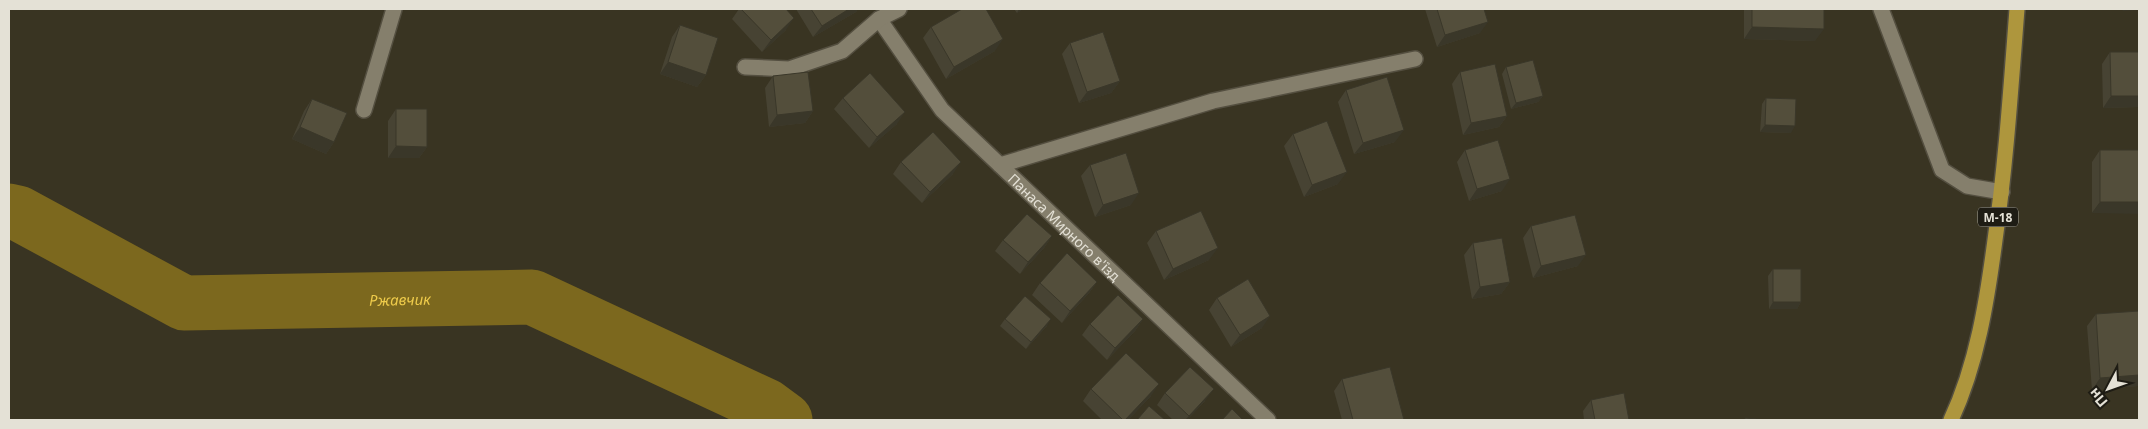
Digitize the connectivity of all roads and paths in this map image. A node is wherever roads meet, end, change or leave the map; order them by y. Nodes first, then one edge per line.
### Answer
1 (394, 9) edge
2 (899, 9) edge
3 (1881, 9) edge
4 (2017, 9) edge
5 (880, 19) junction
6 (1415, 59) dead end
7 (745, 67) dead end
8 (364, 110) dead end
9 (1000, 165) junction
10 (2002, 192) junction
11 (1268, 420) edge
12 (1951, 420) edge

1 - 8 street
2 - 5 street
3 - 10 street
4 - 10 highway, М-18
5 - 7 street
5 - 9 street, Панаса Мирного в'їзд
6 - 9 street
9 - 11 street, Панаса Мирного в'їзд
10 - 12 highway, М-18

